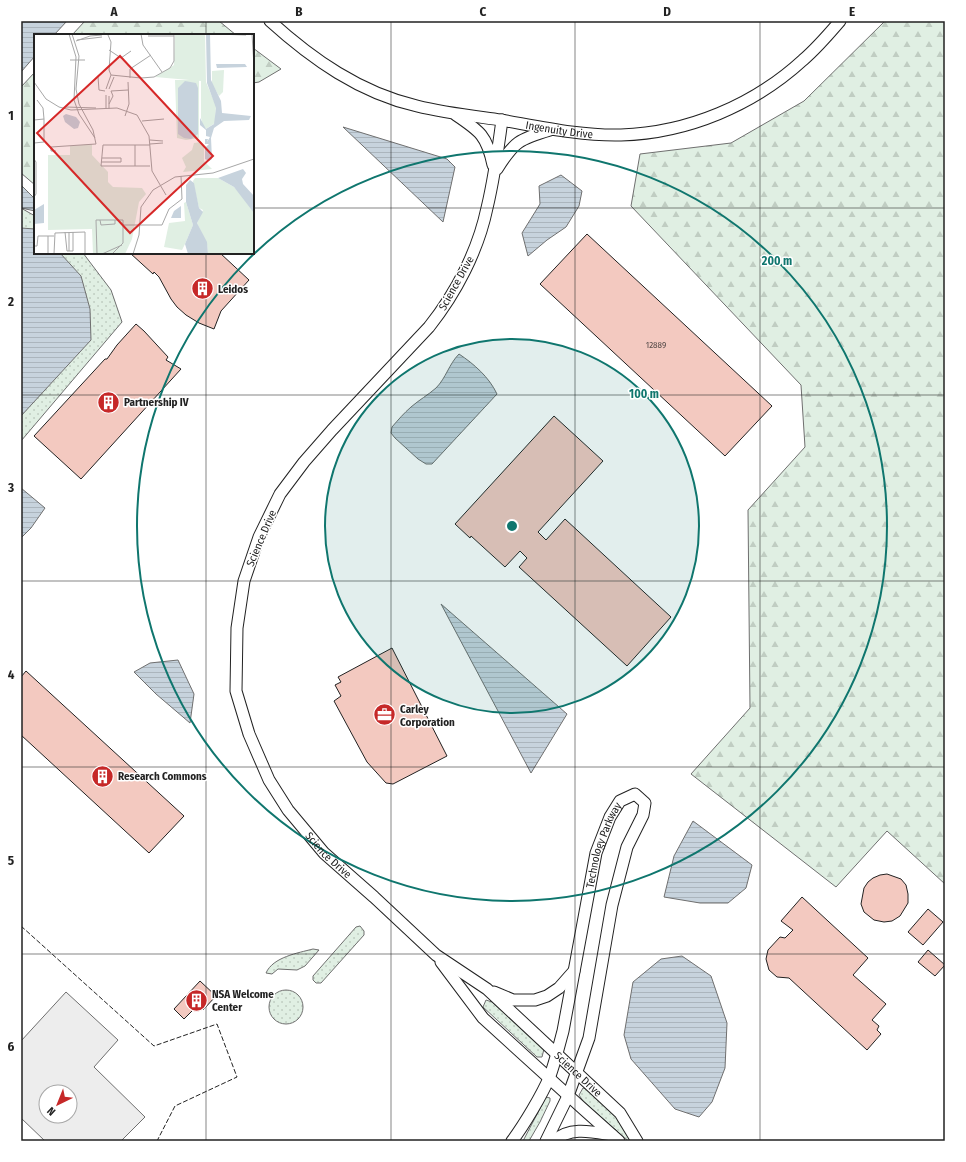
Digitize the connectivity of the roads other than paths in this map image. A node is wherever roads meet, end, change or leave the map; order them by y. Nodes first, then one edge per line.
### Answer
1 (270, 21) edge
2 (840, 21) edge
3 (451, 113) junction
4 (502, 120) junction
5 (554, 129) junction
6 (494, 173) junction
7 (436, 955) junction
8 (575, 970) junction
9 (487, 989) junction
10 (557, 1054) junction
11 (577, 1072) junction
12 (549, 1078) junction
13 (568, 1096) junction
14 (616, 1138) edge
15 (512, 1141) edge
16 (546, 1141) edge
17 (554, 1141) edge
18 (637, 1141) edge

1 - 3 street, Ingenuity Drive
2 - 5 street, Ingenuity Drive
3 - 4 street, Ingenuity Drive
3 - 6 street
4 - 5 street, Ingenuity Drive
4 - 6 street, Science Drive
5 - 6 street
6 - 7 street, Science Drive
7 - 9 street, Science Drive
7 - 12 street, Science Drive
8 - 9 street
8 - 10 street, Technology Parkway
8 - 11 street, Technology Parkway
9 - 10 street, Science Drive
10 - 11 street, Science Drive
10 - 12 street, Technology Parkway
11 - 13 street, Technology Parkway
11 - 18 street, Science Drive
12 - 13 street, Science Drive
12 - 15 street, Technology Parkway
13 - 14 street, Science Drive
13 - 16 street, Technology Parkway
14 - 17 street

